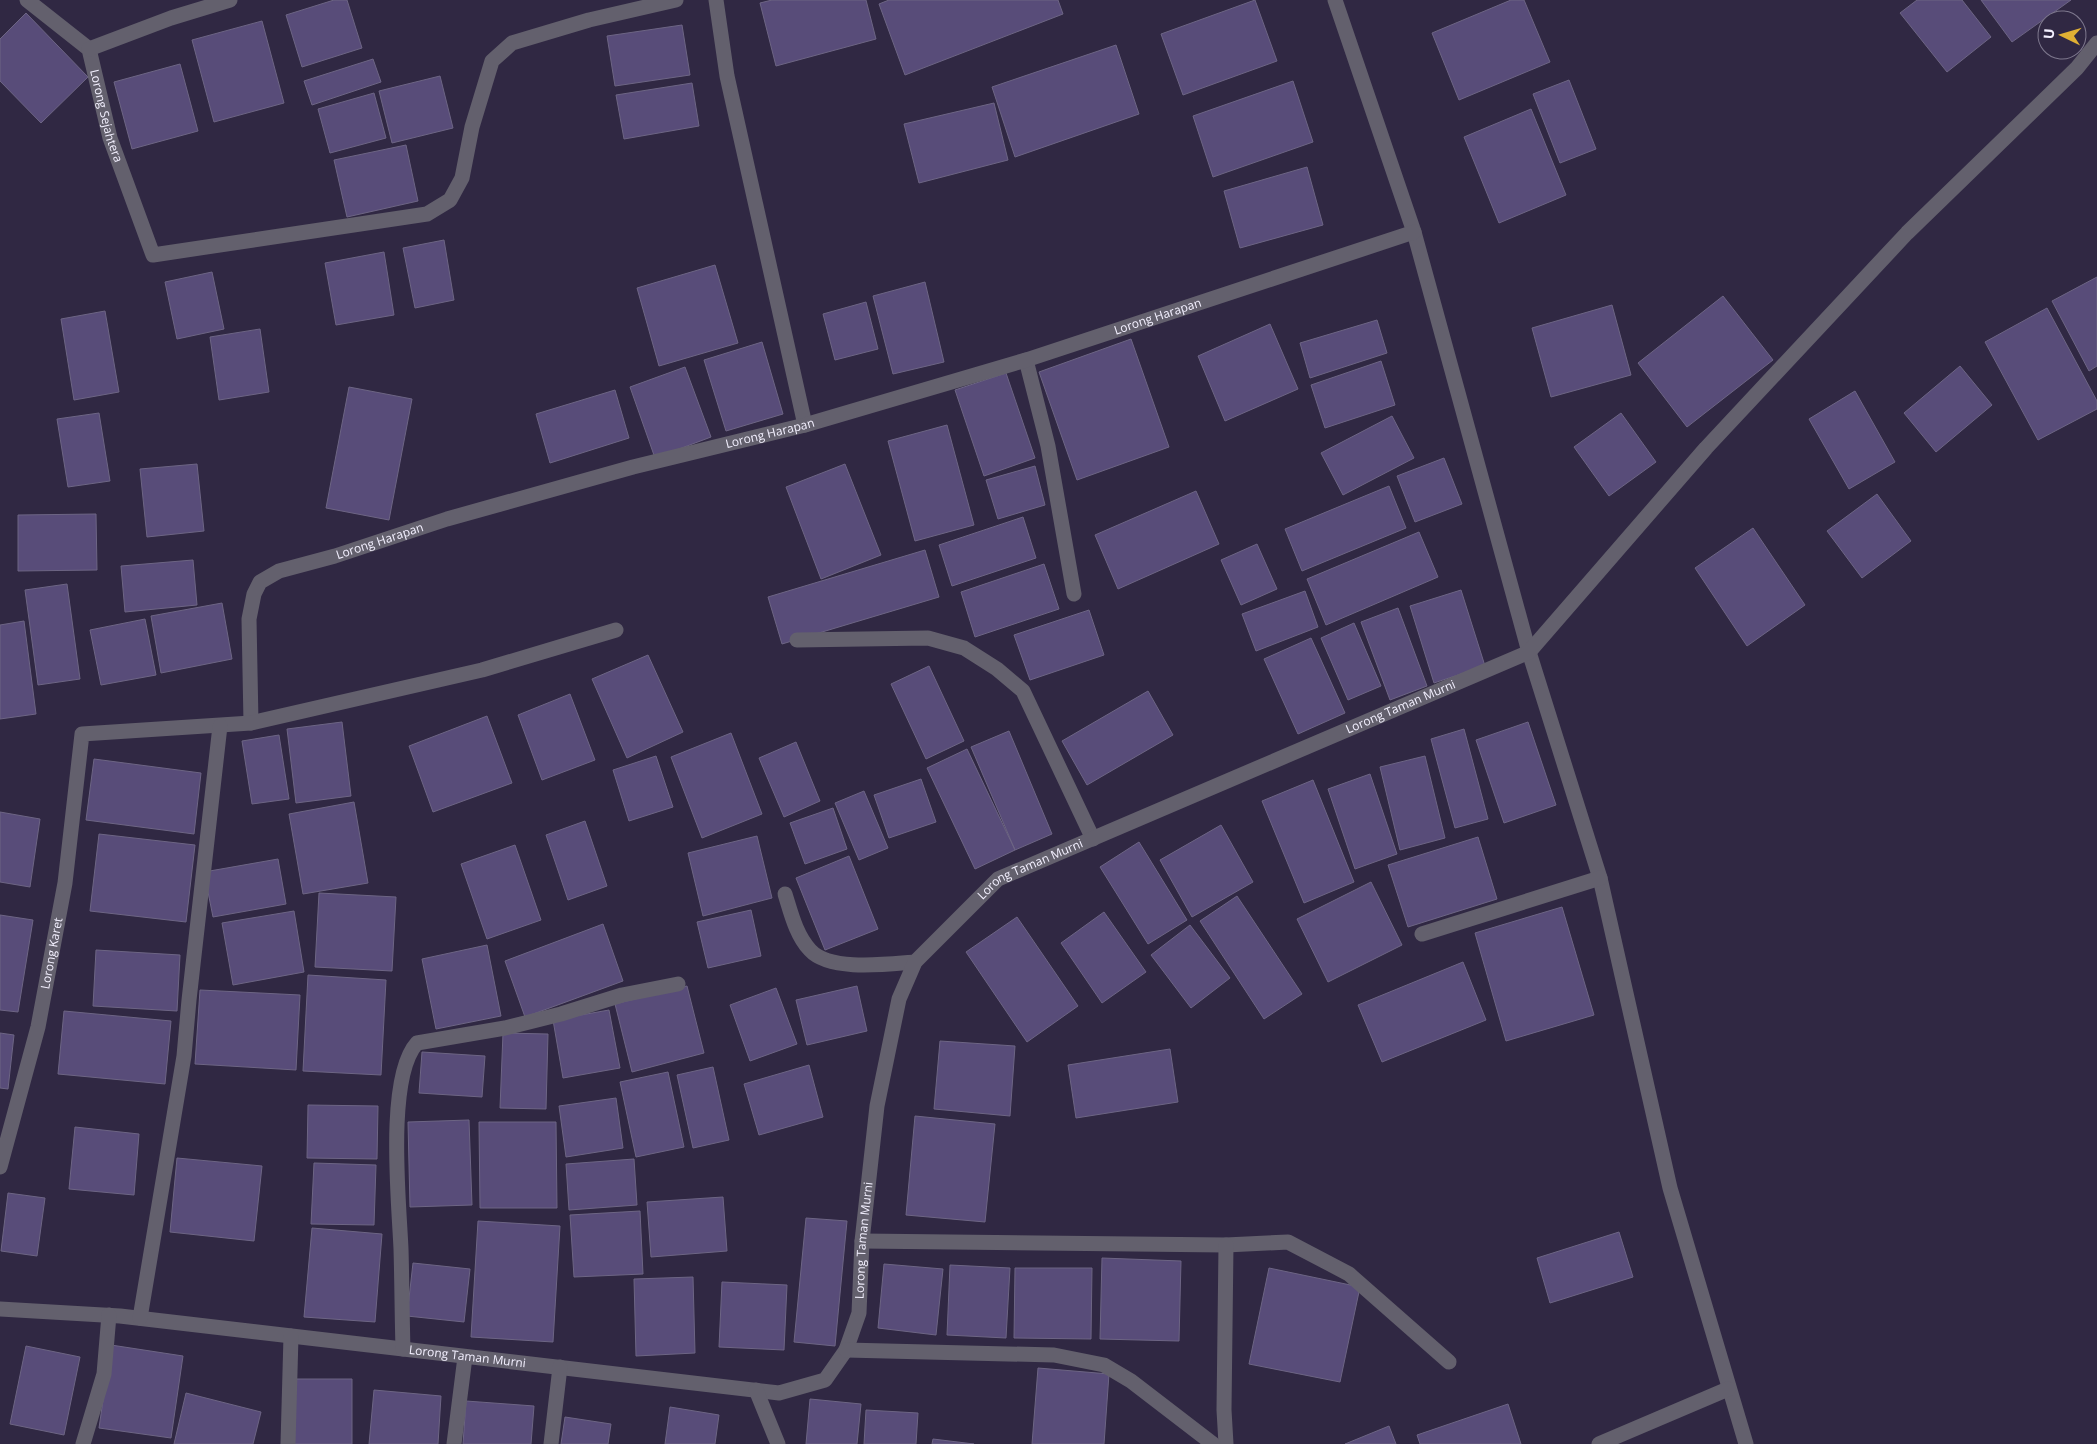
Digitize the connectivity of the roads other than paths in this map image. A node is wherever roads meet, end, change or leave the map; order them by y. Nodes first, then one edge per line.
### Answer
1 (27, 0) edge
2 (230, 0) edge
3 (676, 0) edge
4 (716, 0) edge
5 (1335, 0) edge
6 (2097, 43) edge
7 (89, 49) junction
8 (1414, 232) junction
9 (1026, 360) junction
10 (805, 425) junction
11 (1074, 594) dead end
12 (616, 630) dead end
13 (797, 640) dead end
14 (1530, 652) junction
15 (251, 723) junction
16 (220, 726) junction
17 (1093, 839) junction
18 (1600, 878) junction
19 (785, 894) dead end
20 (1422, 934) dead end
21 (915, 962) junction
22 (678, 984) dead end
23 (0, 1167) edge
24 (862, 1241) junction
25 (1226, 1245) junction
26 (0, 1309) edge
27 (109, 1315) junction
28 (140, 1318) junction
29 (291, 1336) junction
30 (403, 1349) junction
31 (846, 1350) junction
32 (465, 1357) junction
33 (1449, 1362) dead end
34 (560, 1368) junction
35 (1728, 1389) junction
36 (756, 1390) junction
37 (83, 1444) edge
38 (288, 1444) edge
39 (454, 1444) edge
40 (552, 1444) edge
41 (778, 1444) edge
42 (1214, 1444) edge
43 (1226, 1444) edge
44 (1599, 1444) edge
45 (1746, 1444) edge

1 - 7 street
2 - 7 street
3 - 7 street, Lorong Sejahtera
4 - 10 street
5 - 8 street
6 - 14 street
8 - 9 street, Lorong Harapan
8 - 14 street
9 - 10 street, Lorong Harapan
9 - 11 street
10 - 15 street, Lorong Harapan
12 - 15 street
13 - 17 street
14 - 17 street, Lorong Taman Murni
14 - 18 street
15 - 16 street
16 - 23 street, Lorong Karet
16 - 28 street
17 - 21 street, Lorong Taman Murni
18 - 20 street
18 - 35 street
19 - 21 street
21 - 24 street, Lorong Taman Murni
22 - 30 street
24 - 25 street
24 - 31 street, Lorong Taman Murni
25 - 33 street
25 - 43 street
26 - 27 street, Lorong Taman Murni
27 - 28 street, Lorong Taman Murni
27 - 37 street
28 - 29 street, Lorong Taman Murni
29 - 30 street, Lorong Taman Murni
29 - 38 street
30 - 32 street, Lorong Taman Murni
31 - 36 street, Lorong Taman Murni
31 - 42 street
32 - 34 street, Lorong Taman Murni
32 - 39 street
34 - 36 street, Lorong Taman Murni
34 - 40 street
35 - 44 street
35 - 45 street
36 - 41 street

